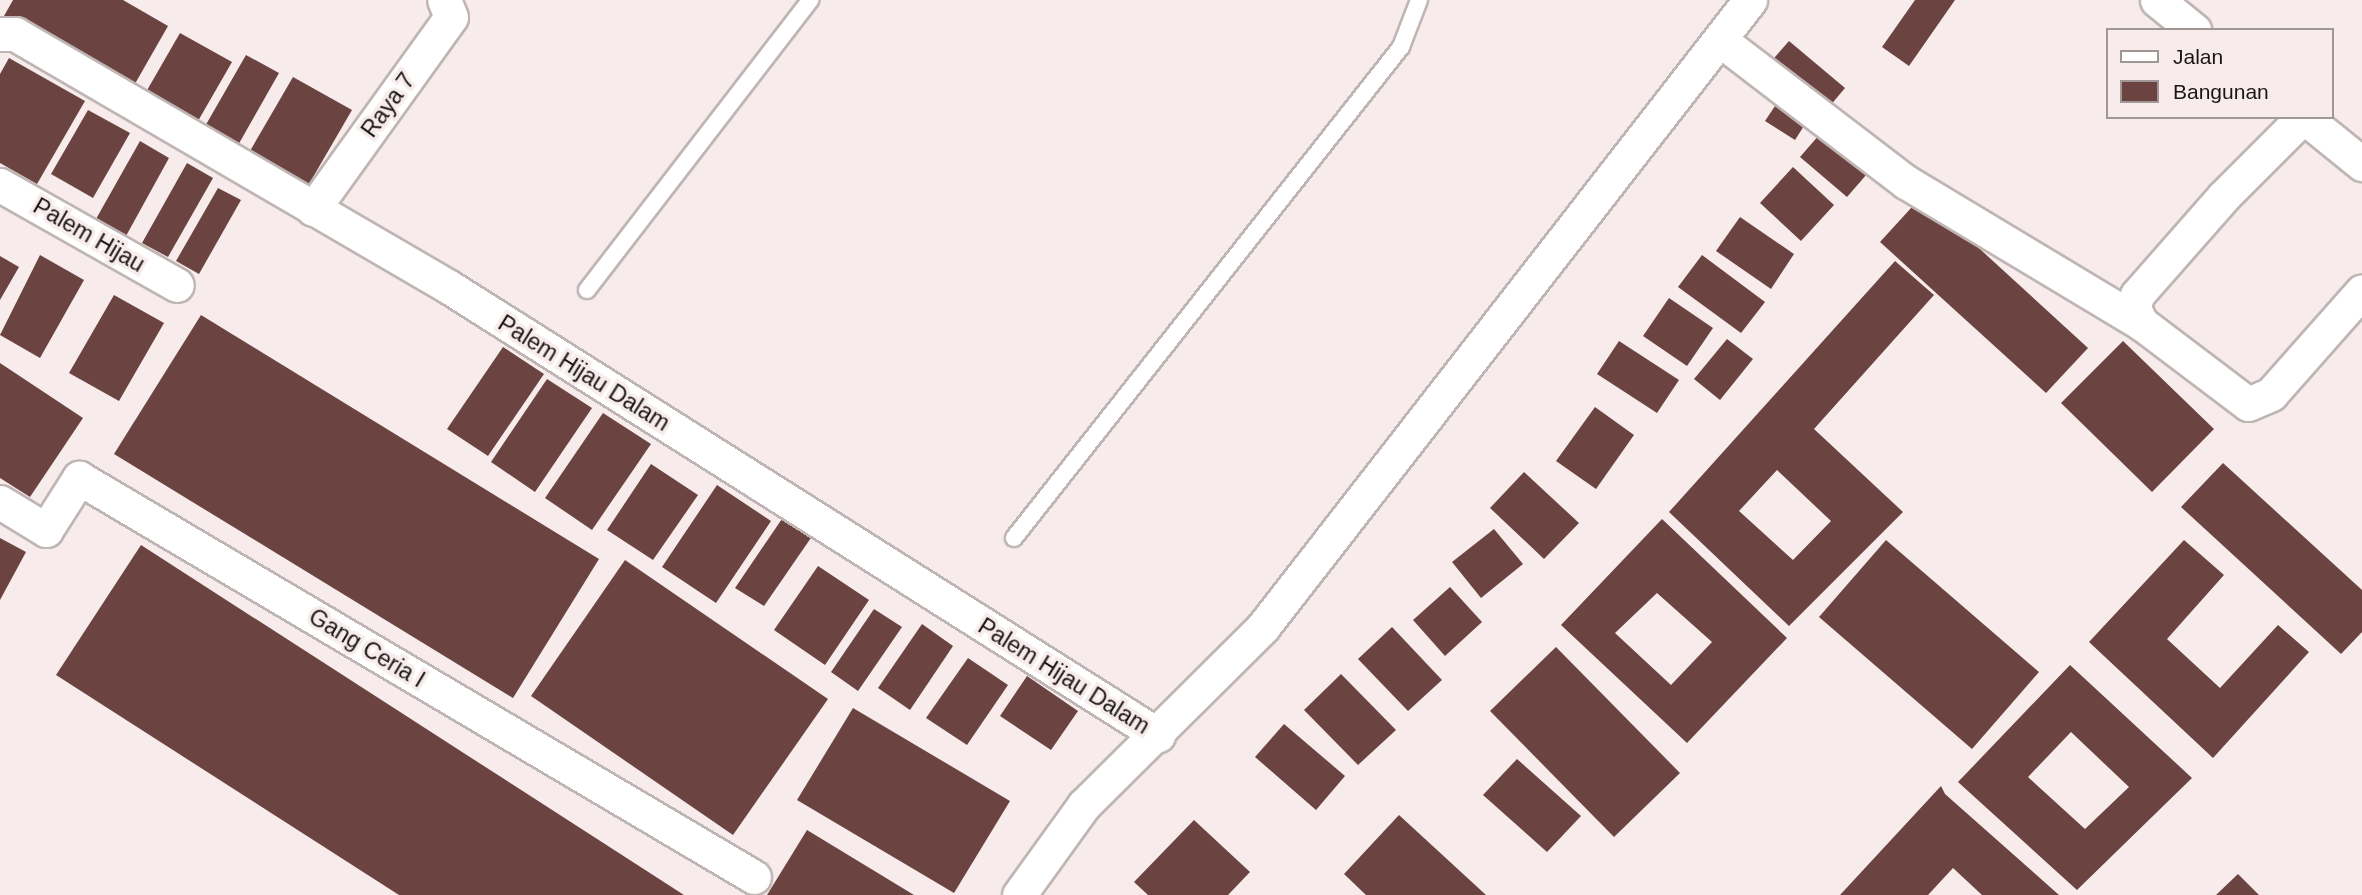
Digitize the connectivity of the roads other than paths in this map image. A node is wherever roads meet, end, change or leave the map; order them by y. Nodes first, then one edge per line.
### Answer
1 (810, 0) edge
2 (1419, 0) edge
3 (1750, 0) edge
4 (2157, 0) edge
5 (452, 4) edge
6 (2192, 28) edge
7 (0, 34) edge
8 (1720, 40) junction
9 (2302, 119) edge
10 (2306, 119) edge
11 (2362, 164) edge
12 (0, 185) edge
13 (313, 209) junction
14 (177, 285) dead end
15 (587, 290) dead end
16 (2362, 291) edge
17 (2141, 323) junction
18 (0, 502) edge
19 (1014, 538) dead end
20 (1157, 735) junction
21 (754, 877) dead end
22 (1019, 895) edge

1 - 15 lane
2 - 19 lane
3 - 8 street
4 - 6 street
5 - 13 street, Raya 7
7 - 13 street, Palem Hijau Dalam
8 - 17 street
8 - 20 street
9 - 17 street
10 - 11 street
12 - 14 street, Palem Hijau
13 - 20 street, Palem Hijau Dalam
16 - 17 street
18 - 21 street, Gang Ceria I
20 - 22 street

